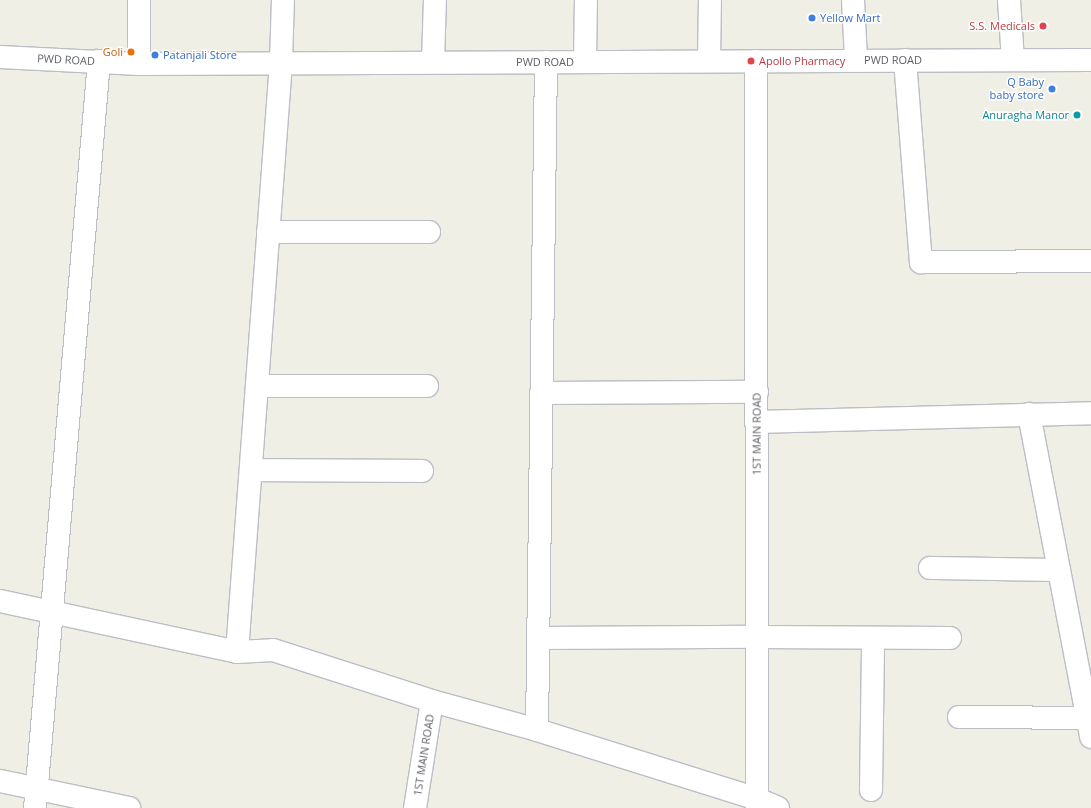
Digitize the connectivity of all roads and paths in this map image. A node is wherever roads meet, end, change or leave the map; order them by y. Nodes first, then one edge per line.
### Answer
1 (139, 0) edge
2 (283, 0) edge
3 (435, 0) edge
4 (586, 0) edge
5 (710, 0) edge
6 (853, 0) edge
7 (1009, 0) edge
8 (0, 57) edge
9 (856, 60) junction
10 (905, 60) junction
11 (1013, 60) junction
12 (1091, 60) edge
13 (99, 61) junction
14 (585, 61) junction
15 (709, 61) junction
16 (756, 61) junction
17 (281, 62) junction
18 (433, 62) junction
19 (546, 62) junction
20 (139, 64) junction
21 (268, 232) junction
22 (429, 232) dead end
23 (1091, 261) edge
24 (257, 386) junction
25 (427, 386) dead end
26 (757, 392) junction
27 (541, 393) junction
28 (1091, 413) edge
29 (1029, 414) junction
30 (757, 422) junction
31 (251, 470) junction
32 (422, 471) dead end
33 (930, 568) dead end
34 (1059, 570) junction
35 (0, 601) edge
36 (52, 612) junction
37 (757, 637) junction
38 (538, 638) junction
39 (873, 638) junction
40 (950, 638) dead end
41 (237, 652) junction
42 (432, 702) junction
43 (959, 717) dead end
44 (1089, 728) edge
45 (537, 730) junction
46 (0, 781) edge
47 (871, 790) dead end
48 (36, 798) edge
49 (757, 804) edge
50 (129, 808) edge
51 (415, 808) edge
52 (778, 808) edge

1 - 20 street
2 - 17 street
3 - 18 street
4 - 14 street
5 - 15 street
6 - 9 street
7 - 11 street
8 - 13 street, PWD ROAD
9 - 10 street, PWD ROAD
9 - 16 street, PWD ROAD
10 - 11 street, PWD ROAD
10 - 23 street
11 - 12 street, PWD ROAD
13 - 20 street, PWD ROAD
13 - 36 street
14 - 15 street, PWD ROAD
14 - 19 street, PWD ROAD
15 - 16 street, PWD ROAD
16 - 26 street, 1ST MAIN ROAD
17 - 18 street, PWD ROAD
17 - 20 street, PWD ROAD
17 - 21 street
18 - 19 street, PWD ROAD
19 - 27 street
21 - 22 street
21 - 24 street
24 - 25 street
24 - 31 street
26 - 27 street
26 - 30 street, 1ST MAIN ROAD
27 - 38 street
28 - 29 street
29 - 30 street
29 - 34 street
30 - 37 street, 1ST MAIN ROAD
31 - 32 street
31 - 41 street
33 - 34 street
34 - 44 street
35 - 36 street
36 - 41 street
36 - 48 street
37 - 38 street
37 - 39 street
37 - 49 street, 1ST MAIN ROAD
38 - 45 street
39 - 40 street
39 - 47 street
41 - 42 street
42 - 45 street
42 - 51 street, 1ST MAIN ROAD
43 - 44 street
45 - 49 street
46 - 48 street
48 - 50 street
49 - 52 street

